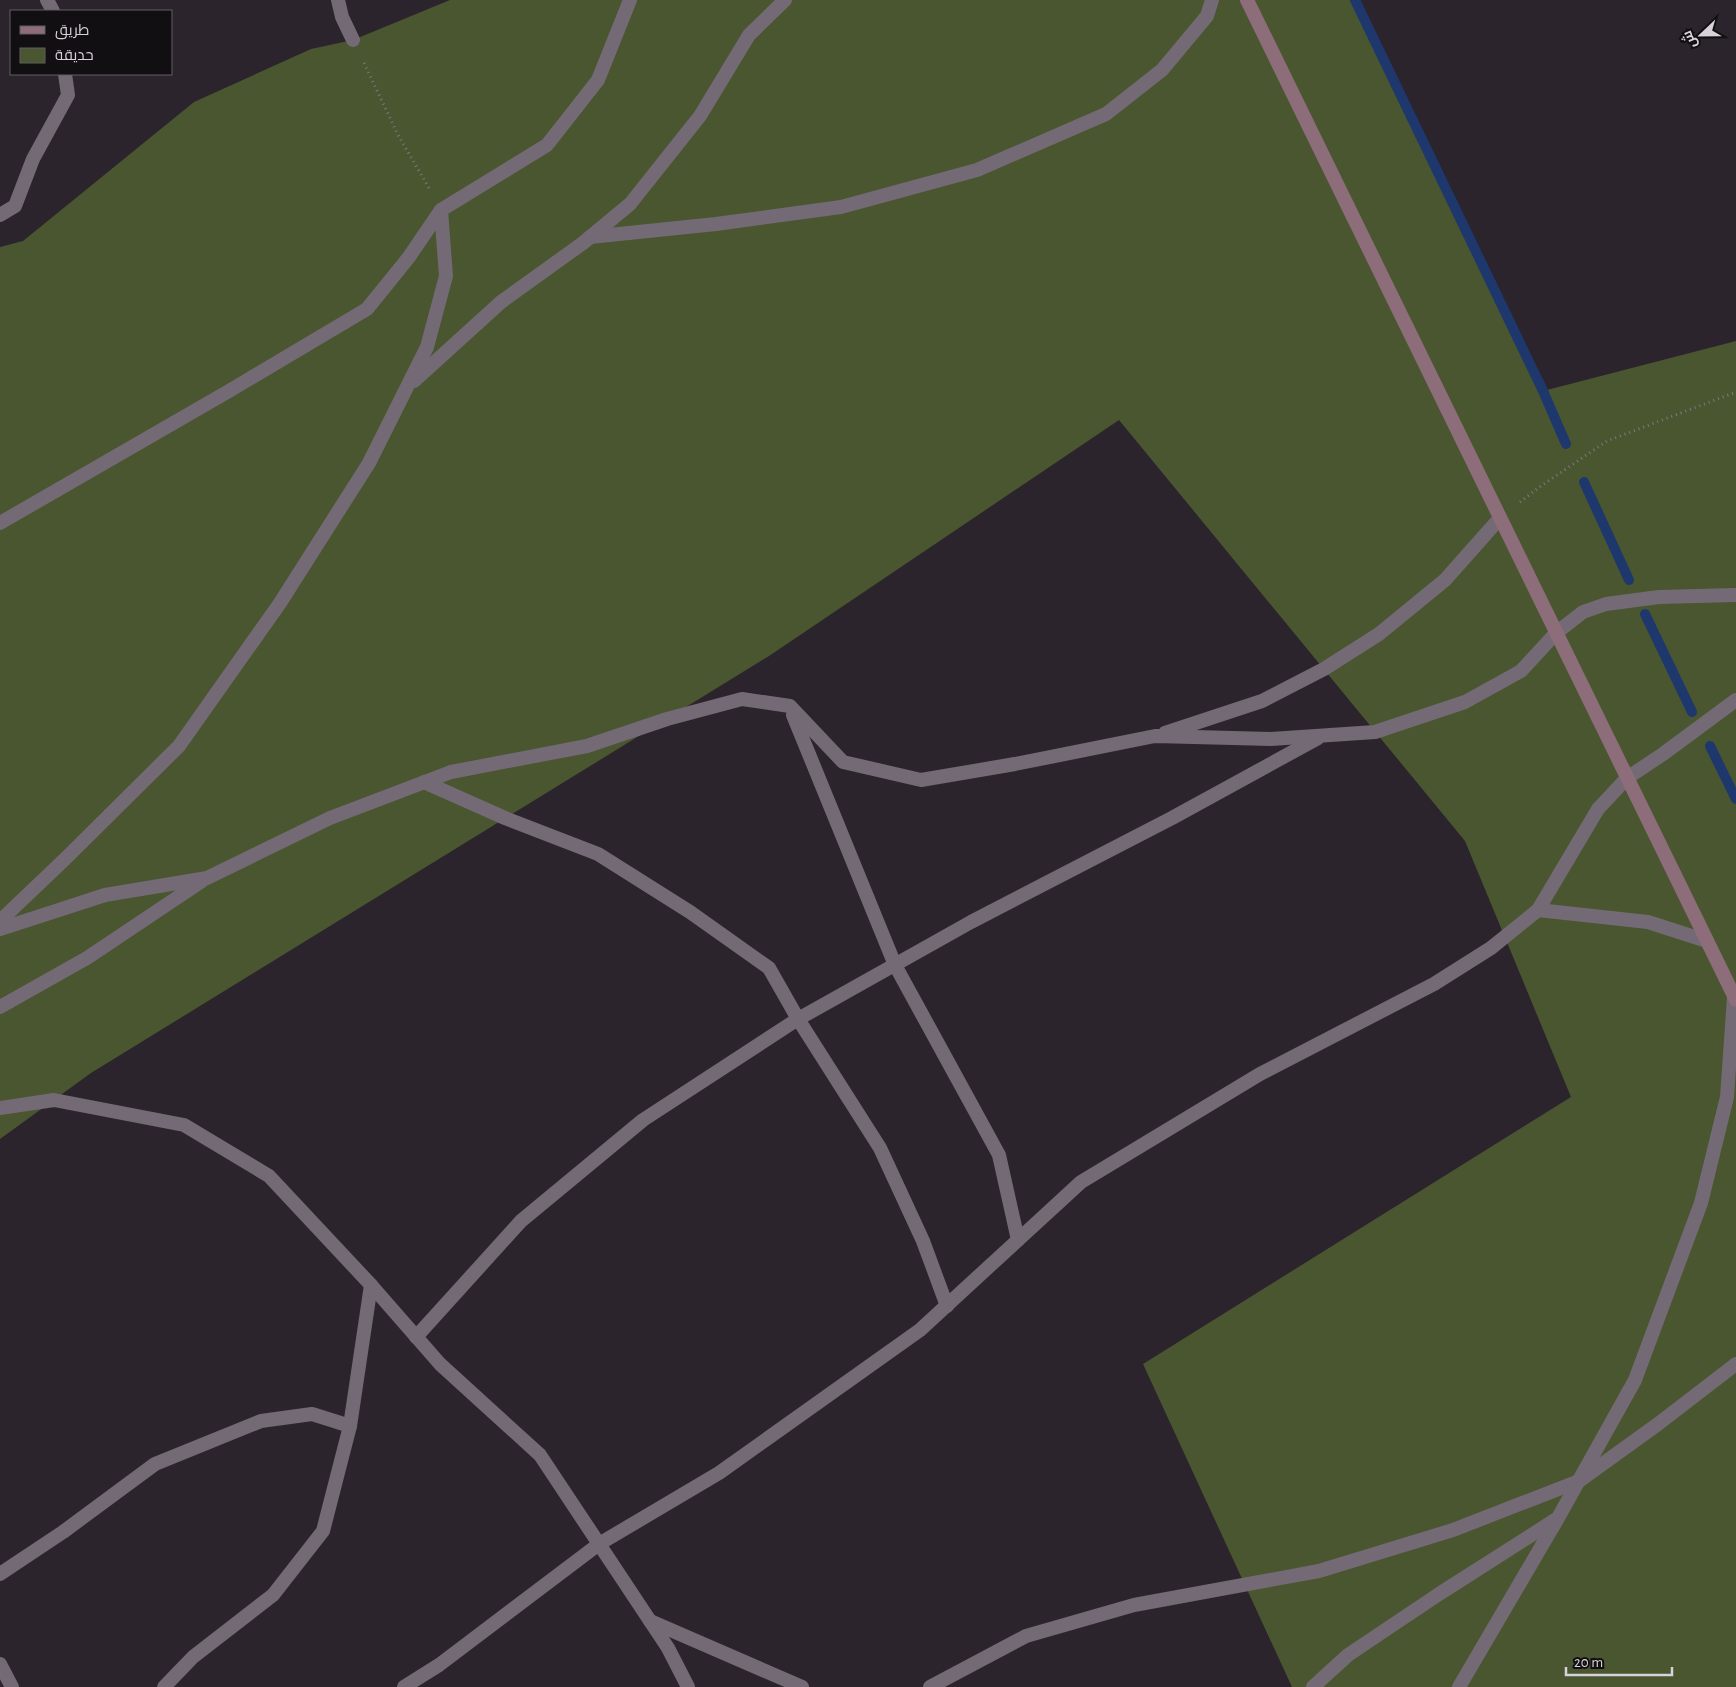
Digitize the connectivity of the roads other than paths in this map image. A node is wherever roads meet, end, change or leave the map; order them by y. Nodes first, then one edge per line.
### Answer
1 (338, 0) edge
2 (630, 0) edge
3 (785, 0) edge
4 (1212, 0) edge
5 (1247, 0) edge
6 (353, 40) road end
7 (65, 75) edge
8 (441, 210) junction
9 (0, 215) edge
10 (590, 237) junction
11 (408, 386) junction
12 (1500, 518) junction
13 (0, 524) edge
14 (1736, 595) edge
15 (1556, 633) junction
16 (1736, 700) edge
17 (790, 706) junction
18 (1155, 736) junction
19 (1323, 736) junction
20 (1627, 778) junction
21 (424, 782) junction
22 (207, 878) junction
23 (1538, 910) junction
24 (0, 921) edge
25 (0, 929) edge
26 (1707, 941) junction
27 (895, 965) junction
28 (1735, 998) edge
29 (0, 1007) edge
30 (798, 1019) junction
31 (0, 1108) edge
32 (1018, 1240) junction
33 (371, 1285) junction
34 (947, 1306) junction
35 (416, 1337) junction
36 (1736, 1364) edge
37 (350, 1426) junction
38 (1579, 1481) junction
39 (1558, 1518) junction
40 (599, 1544) junction
41 (0, 1574) edge
42 (650, 1621) junction
43 (0, 1664) edge
44 (12, 1687) edge
45 (164, 1687) edge
46 (404, 1687) edge
47 (688, 1687) edge
48 (802, 1687) edge
49 (930, 1687) edge
50 (1312, 1687) edge
51 (1459, 1687) edge

1 - 6 street
2 - 8 street
3 - 10 street
4 - 10 street
5 - 12 main road
7 - 9 street
8 - 11 street
8 - 13 street
10 - 11 street
11 - 24 street
12 - 15 main road
12 - 18 street
14 - 15 street
15 - 19 street
15 - 20 main road
16 - 20 street
17 - 18 street
17 - 21 street
17 - 27 street
18 - 19 street
19 - 27 street
20 - 23 street
20 - 26 main road
21 - 22 street
21 - 30 street
22 - 25 street
22 - 29 street
23 - 26 street
23 - 32 street
26 - 28 main road
27 - 30 street
27 - 32 street
28 - 38 street
30 - 34 street
30 - 35 street
31 - 33 street
32 - 34 street
33 - 35 street
33 - 37 street
34 - 40 street
35 - 40 street
36 - 38 street
37 - 41 street
37 - 45 street
38 - 39 street
38 - 49 street
39 - 50 street
39 - 51 street
40 - 42 street
40 - 46 street
42 - 47 street
42 - 48 street
43 - 44 street

